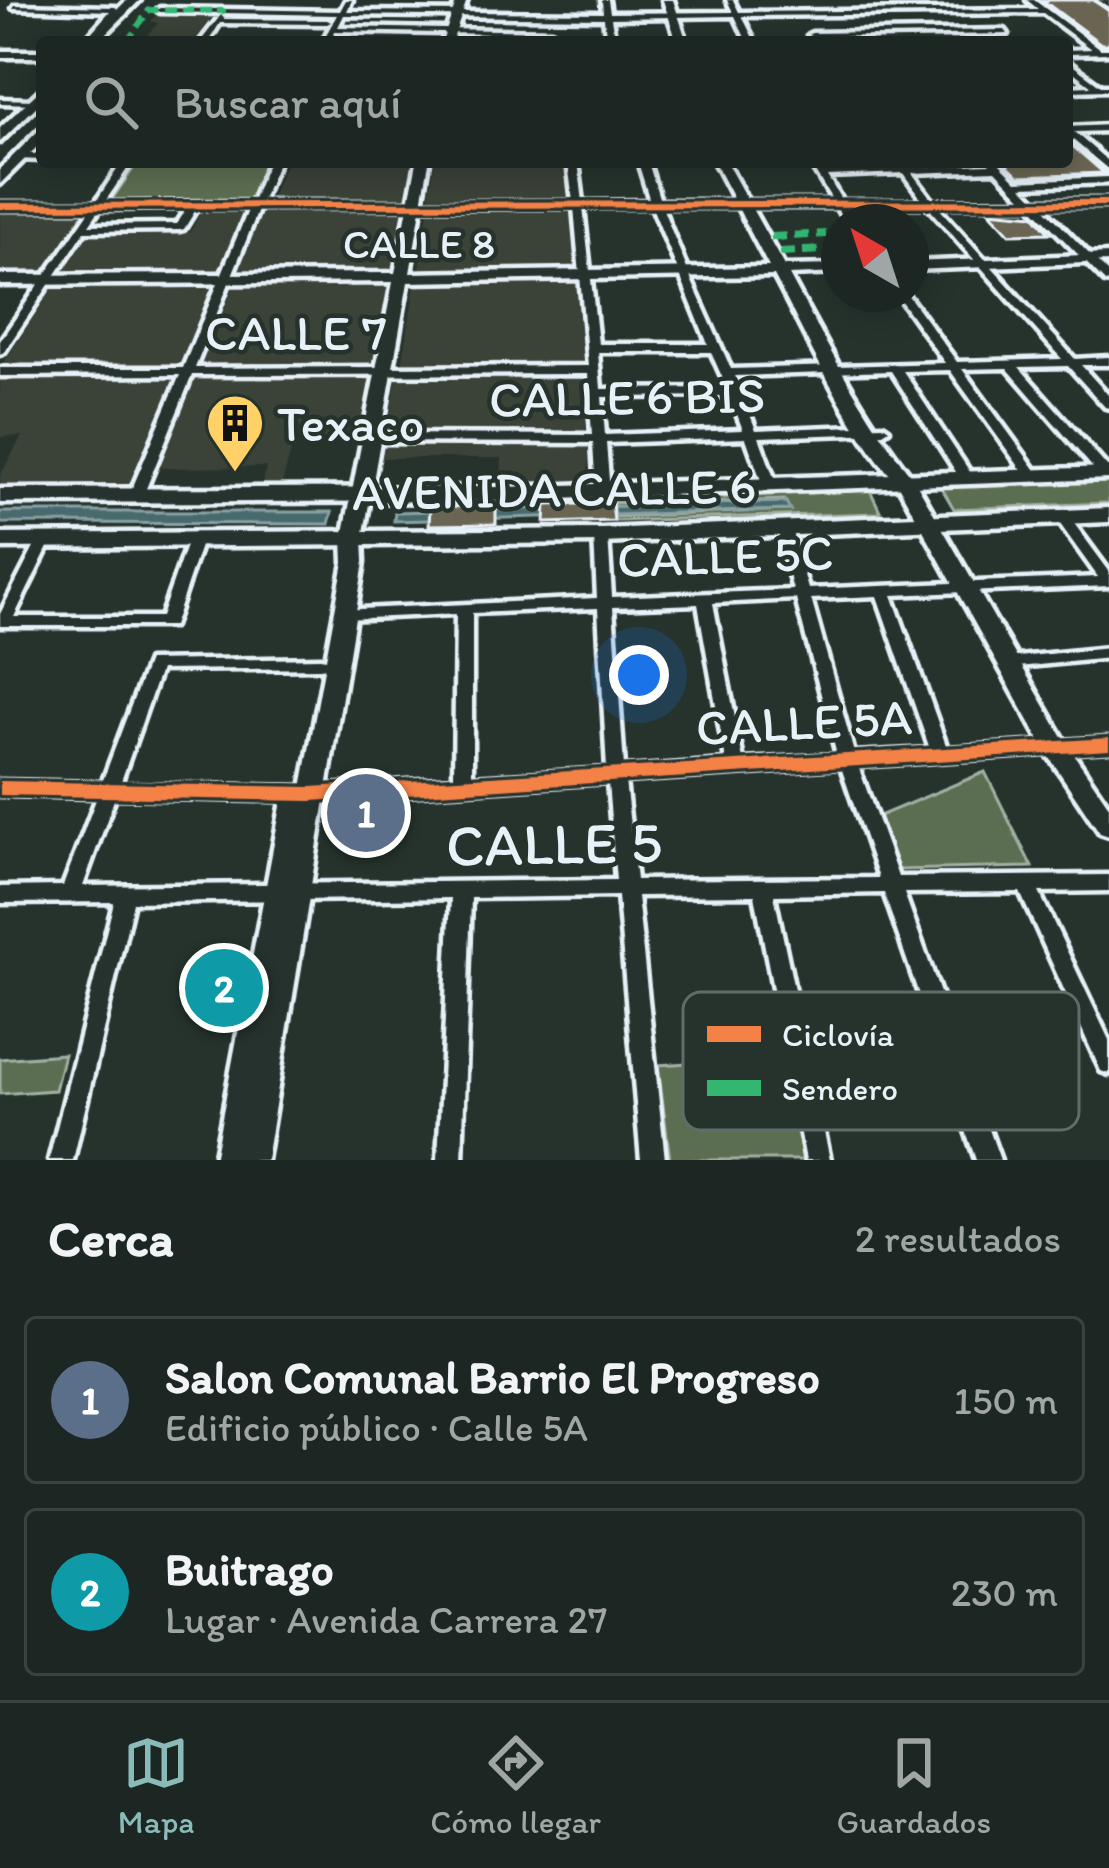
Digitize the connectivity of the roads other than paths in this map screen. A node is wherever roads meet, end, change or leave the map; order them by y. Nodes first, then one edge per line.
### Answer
1 (24, 0) edge
2 (233, 0) edge
3 (350, 0) edge
4 (462, 0) edge
5 (558, 0) edge
6 (605, 0) edge
7 (659, 0) edge
8 (668, 0) edge
9 (730, 0) edge
10 (787, 0) edge
11 (896, 0) edge
12 (1030, 0) edge
13 (156, 5) edge
14 (138, 6) edge
15 (16, 7) junction
16 (226, 10) junction
17 (1043, 10) junction
18 (984, 11) junction
19 (907, 12) junction
20 (117, 13) junction
21 (342, 13) junction
22 (456, 14) junction
23 (737, 14) junction
24 (797, 14) junction
25 (555, 16) junction
26 (607, 16) junction
27 (669, 16) junction
28 (0, 19) edge
29 (218, 21) junction
30 (334, 26) junction
31 (1006, 32) junction
32 (928, 33) junction
33 (981, 33) junction
34 (95, 36) edge
35 (124, 36) edge
36 (208, 36) edge
37 (329, 36) edge
38 (438, 36) edge
39 (448, 36) edge
40 (550, 36) edge
41 (609, 36) edge
42 (675, 36) edge
43 (748, 36) edge
44 (813, 36) edge
45 (860, 36) edge
46 (984, 36) edge
47 (1010, 36) edge
48 (1104, 51) edge
49 (1073, 52) edge
50 (0, 54) edge
51 (36, 54) edge
52 (1073, 67) edge
53 (1103, 86) edge
54 (1073, 88) edge
55 (36, 97) edge
56 (36, 99) edge
57 (0, 101) edge
58 (1109, 128) edge
59 (1073, 130) edge
60 (1073, 135) edge
61 (0, 137) edge
62 (36, 139) edge
63 (20, 157) junction
64 (36, 157) edge
65 (1107, 163) edge
66 (124, 168) edge
67 (271, 168) edge
68 (422, 168) edge
69 (574, 168) edge
70 (645, 168) edge
71 (724, 168) edge
72 (734, 168) edge
73 (818, 168) edge
74 (904, 168) edge
75 (998, 168) edge
76 (0, 179) edge
77 (1109, 180) edge
78 (1013, 184) junction
79 (1032, 203) junction
80 (1109, 203) edge
81 (746, 204) junction
82 (821, 204) edge
83 (837, 204) edge
84 (1088, 204) junction
85 (580, 205) junction
86 (654, 205) junction
87 (931, 205) junction
88 (0, 206) edge
89 (96, 206) junction
90 (194, 206) junction
91 (258, 206) junction
92 (413, 206) junction
93 (1109, 221) edge
94 (81, 228) junction
95 (1087, 258) junction
96 (1109, 258) edge
97 (982, 263) junction
98 (929, 265) edge
99 (821, 269) edge
100 (784, 270) junction
101 (685, 275) junction
102 (587, 277) junction
103 (225, 279) junction
104 (402, 279) junction
105 (0, 280) edge
106 (46, 280) junction
107 (1109, 280) edge
108 (914, 312) edge
109 (591, 348) junction
110 (717, 348) junction
111 (0, 350) edge
112 (1109, 361) edge
113 (1072, 362) junction
114 (1010, 364) junction
115 (953, 366) junction
116 (896, 368) junction
117 (840, 369) junction
118 (385, 370) junction
119 (592, 370) junction
120 (186, 371) junction
121 (0, 372) edge
122 (728, 373) junction
123 (737, 392) junction
124 (594, 393) junction
125 (1109, 404) edge
126 (875, 429) junction
127 (754, 435) junction
128 (372, 438) junction
129 (597, 439) junction
130 (1107, 473) edge
131 (1034, 476) junction
132 (968, 478) junction
133 (905, 481) junction
134 (770, 486) junction
135 (603, 491) junction
136 (362, 495) junction
137 (0, 496) edge
138 (136, 496) junction
139 (1109, 515) edge
140 (1062, 517) junction
141 (928, 522) junction
142 (784, 529) junction
143 (601, 536) junction
144 (353, 538) junction
145 (195, 540) junction
146 (0, 541) edge
147 (44, 541) junction
148 (1109, 581) edge
149 (966, 588) junction
150 (883, 592) junction
151 (804, 595) junction
152 (705, 599) junction
153 (605, 603) junction
154 (464, 609) junction
155 (344, 614) junction
156 (1109, 653) edge
157 (320, 663) junction
158 (1008, 663) junction
159 (1109, 744) edge
160 (1058, 749) junction
161 (941, 756) junction
162 (848, 761) junction
163 (736, 768) junction
164 (616, 776) junction
165 (463, 785) junction
166 (0, 788) edge
167 (109, 789) junction
168 (304, 794) junction
169 (1109, 826) edge
170 (1109, 883) edge
171 (1026, 884) junction
172 (892, 886) junction
173 (763, 888) junction
174 (627, 890) junction
175 (461, 892) junction
176 (0, 895) edge
177 (70, 895) junction
178 (125, 895) junction
179 (286, 895) junction
180 (784, 992) edge
181 (929, 992) edge
182 (1076, 992) edge
183 (1079, 999) edge
184 (1109, 1064) edge
185 (812, 1130) edge
186 (977, 1130) edge
187 (62, 1160) edge
188 (230, 1160) edge
189 (250, 1160) edge
190 (450, 1160) edge
191 (653, 1160) edge
192 (818, 1160) edge
193 (988, 1160) edge

1 - 15 street
2 - 16 street
3 - 21 street
4 - 22 main road
5 - 25 street
6 - 26 street
7 - 27 main road
8 - 27 main road
9 - 23 street
10 - 24 street
11 - 19 street
12 - 17 street
13 - 14 highway
13 - 16 street
14 - 20 highway
14 - 35 highway
15 - 20 street
15 - 28 street
16 - 21 street
16 - 29 street
17 - 18 street
17 - 48 street
18 - 19 street
18 - 31 street
19 - 24 street
19 - 32 street
20 - 34 highway
21 - 22 street
21 - 30 street
22 - 25 street
22 - 39 main road
23 - 24 street
23 - 27 street
23 - 43 street
24 - 44 street
25 - 26 street
25 - 40 street
26 - 27 street
26 - 41 street
27 - 42 main road
29 - 30 street
29 - 36 street
30 - 37 street
30 - 38 street
31 - 33 street
31 - 47 street
32 - 33 street
32 - 45 street
33 - 46 street
48 - 49 street
50 - 51 main road
52 - 53 street
53 - 54 street
55 - 57 street
56 - 61 highway
58 - 59 street
60 - 65 street
62 - 63 highway
63 - 64 street
63 - 76 highway
66 - 89 street
67 - 91 street
68 - 92 main road
69 - 85 street
70 - 86 street
71 - 81 main road
72 - 81 main road
73 - 83 street
74 - 87 street
75 - 78 street
77 - 78 street
78 - 79 street
79 - 84 street
79 - 87 street
79 - 95 street
80 - 84 street
81 - 82 street
81 - 86 street
81 - 100 main road
84 - 93 street
85 - 86 street
85 - 92 street
85 - 102 street
86 - 101 street
87 - 97 street
88 - 89 street
89 - 90 street
89 - 94 street
90 - 91 street
90 - 94 street
91 - 92 street
91 - 103 street
92 - 104 main road
94 - 106 street
95 - 96 main road
95 - 97 main road
95 - 107 street
97 - 98 main road
97 - 113 street
99 - 100 main road, CALLE 8
100 - 101 main road, CALLE 8
100 - 117 main road
101 - 102 main road, CALLE 8
101 - 110 street
102 - 104 main road, CALLE 8
102 - 109 street
103 - 104 main road, CALLE 8
103 - 106 main road, CALLE 8
103 - 120 street
104 - 118 main road
105 - 106 main road, CALLE 8
106 - 111 street
108 - 115 street
109 - 110 street
109 - 119 street
110 - 122 street
112 - 113 street
113 - 114 street
113 - 125 street
114 - 115 street
114 - 130 street
115 - 116 street
115 - 131 street
116 - 117 street
116 - 132 street
117 - 122 street
117 - 126 main road
118 - 119 street, CALLE 7
118 - 120 street, CALLE 7
118 - 128 main road
119 - 124 street
120 - 121 street, CALLE 7
120 - 138 street
122 - 123 street
123 - 124 street
123 - 127 street
124 - 129 street
126 - 127 street, CALLE 6 BIS
126 - 133 main road
127 - 129 street, CALLE 6 BIS
127 - 134 street
128 - 129 street, CALLE 6 BIS
128 - 136 main road
129 - 135 street
130 - 131 main road, AVENIDA CALLE 6
131 - 132 main road, AVENIDA CALLE 6
132 - 133 main road, AVENIDA CALLE 6
133 - 134 main road, AVENIDA CALLE 6
133 - 141 main road
134 - 135 main road, AVENIDA CALLE 6
135 - 136 main road, AVENIDA CALLE 6
136 - 138 main road, AVENIDA CALLE 6
136 - 144 main road
137 - 138 main road, AVENIDA CALLE 6
139 - 140 main road, AVENIDA CALLE 6
140 - 141 main road, AVENIDA CALLE 6
140 - 148 street
141 - 142 main road, AVENIDA CALLE 6
141 - 149 main road
142 - 143 main road, AVENIDA CALLE 6
142 - 151 street
143 - 144 main road, AVENIDA CALLE 6
143 - 153 street
144 - 145 main road, AVENIDA CALLE 6
144 - 155 main road
144 - 157 main road
145 - 147 main road, AVENIDA CALLE 6
145 - 147 street
146 - 147 main road, AVENIDA CALLE 6
148 - 149 street, CALLE 5C
149 - 150 street, CALLE 5C
149 - 158 main road
150 - 151 street, CALLE 5C
150 - 161 street
151 - 152 street, CALLE 5C
151 - 162 street
152 - 153 street, CALLE 5C
152 - 163 street
153 - 154 street, CALLE 5C
153 - 164 street
154 - 155 street, CALLE 5C
154 - 165 street
155 - 168 main road
156 - 158 street
157 - 167 street
157 - 168 main road
158 - 160 main road
159 - 160 street, CALLE 5A
160 - 161 street, CALLE 5A
160 - 169 main road
161 - 162 street, CALLE 5A
162 - 163 street, CALLE 5A
162 - 172 street
163 - 164 street, CALLE 5A
164 - 165 street, CALLE 5A
164 - 174 street
165 - 168 street, CALLE 5A
166 - 167 street, CALLE 5A
167 - 168 street, CALLE 5A
167 - 177 street
168 - 179 main road
170 - 171 street, CALLE 5
171 - 172 street, CALLE 5
171 - 182 street
172 - 173 street, CALLE 5
172 - 181 street
173 - 174 street, CALLE 5
173 - 180 street
174 - 175 street, CALLE 5
174 - 191 street
175 - 179 street, CALLE 5
175 - 190 street
176 - 177 street, CALLE 5
177 - 178 street, CALLE 5
178 - 179 street, CALLE 5
178 - 187 street
179 - 188 main road
179 - 189 main road
183 - 184 street
185 - 192 street
186 - 193 street

